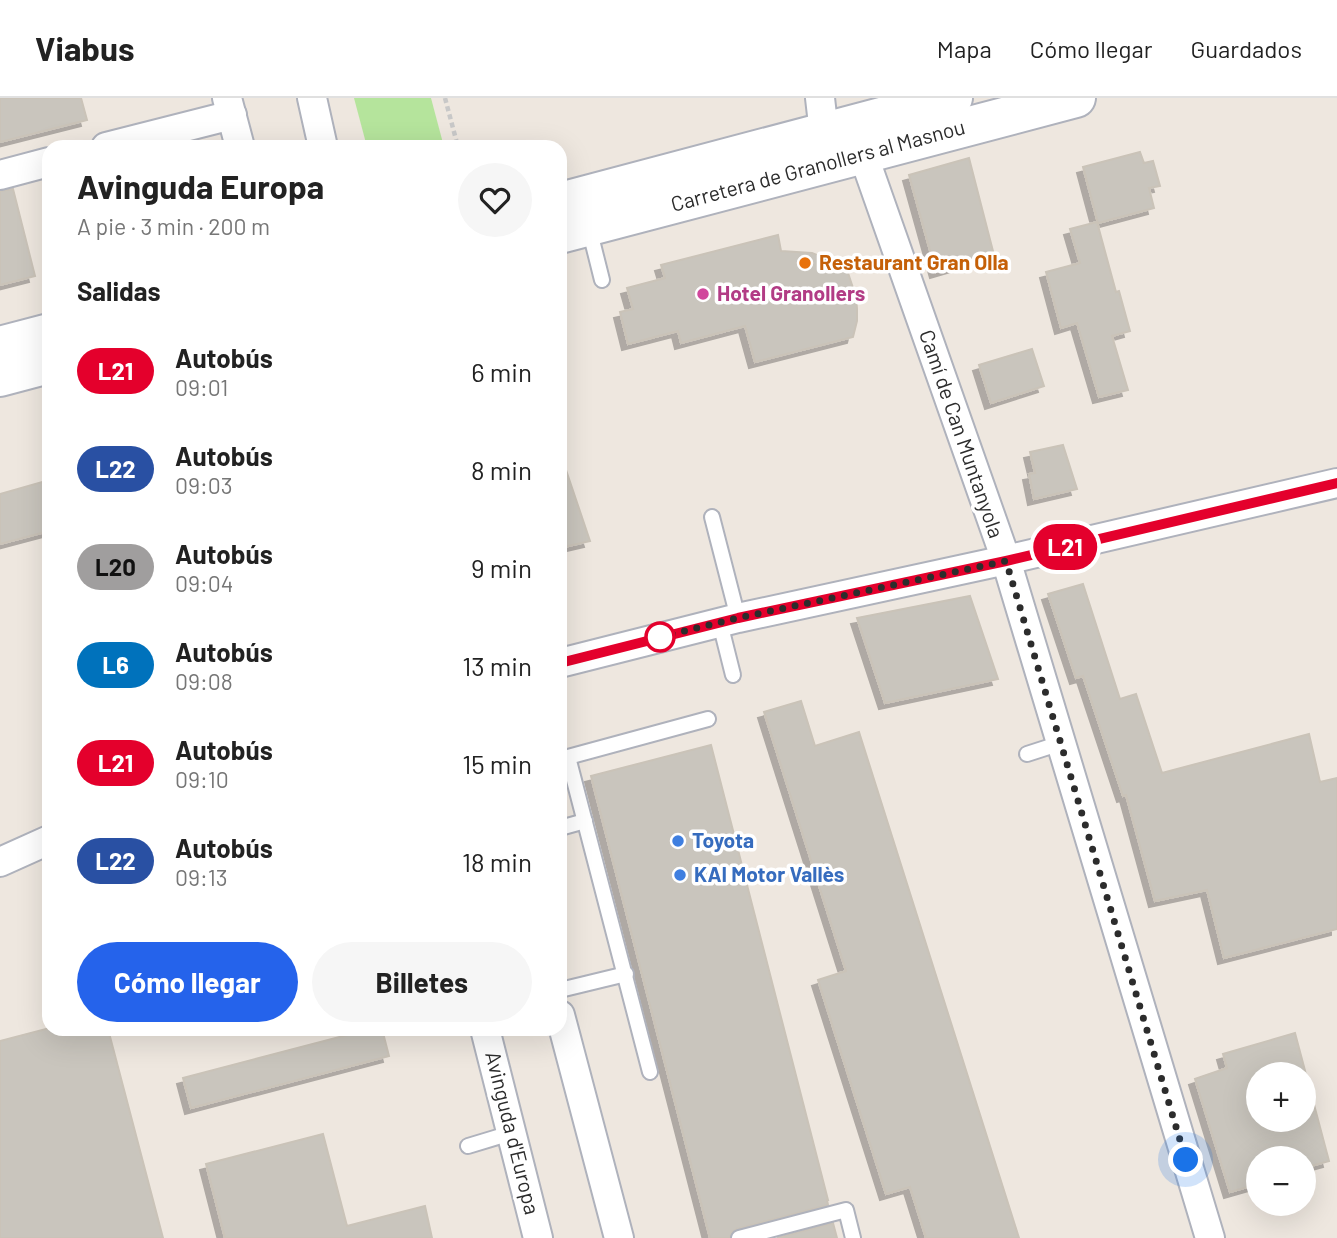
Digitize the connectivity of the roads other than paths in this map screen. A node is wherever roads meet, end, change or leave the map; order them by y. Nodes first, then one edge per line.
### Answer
1 (312, 98) edge
2 (953, 98) edge
3 (1076, 98) edge
4 (229, 106) edge
5 (822, 115) edge
6 (127, 140) edge
7 (238, 140) edge
8 (321, 140) edge
9 (863, 154) junction
10 (42, 164) edge
11 (0, 174) edge
12 (567, 200) edge
13 (574, 230) edge
14 (602, 280) dead end
15 (42, 334) edge
16 (0, 346) edge
17 (42, 366) edge
18 (0, 377) edge
19 (1337, 483) edge
20 (712, 517) dead end
21 (1006, 561) junction
22 (729, 620) junction
23 (567, 661) edge
24 (733, 676) dead end
25 (708, 719) dead end
26 (1061, 743) junction
27 (1027, 754) dead end
28 (585, 821) junction
29 (567, 826) edge
30 (42, 843) edge
31 (0, 862) edge
32 (626, 974) junction
33 (567, 988) edge
34 (487, 1036) edge
35 (566, 1036) edge
36 (650, 1072) dead end
37 (512, 1133) junction
38 (468, 1146) dead end
39 (538, 1238) edge
40 (619, 1238) edge
41 (739, 1238) edge
42 (853, 1238) edge
43 (1210, 1238) edge

1 - 8 street
2 - 5 main road, Carretera de Granollers al Masnou
3 - 9 main road, Carretera de Granollers al Masnou
4 - 6 street
4 - 7 street
5 - 12 main road, Carretera de Granollers al Masnou
9 - 13 main road, Carretera de Granollers al Masnou
9 - 21 street, Camí de Can Muntanyola
10 - 11 street
13 - 14 lane
15 - 16 main road
17 - 18 main road
19 - 21 street
20 - 22 lane
21 - 22 street
21 - 26 street, Camí de Can Muntanyola
22 - 23 street
22 - 24 lane
25 - 28 lane
26 - 27 lane
26 - 43 street, Camí de Can Muntanyola
28 - 29 lane
28 - 32 lane
30 - 31 street
32 - 33 lane
32 - 36 lane
34 - 37 street, Avinguda d'Europa
35 - 40 street
37 - 38 lane
37 - 39 street, Avinguda d'Europa
41 - 42 lane

